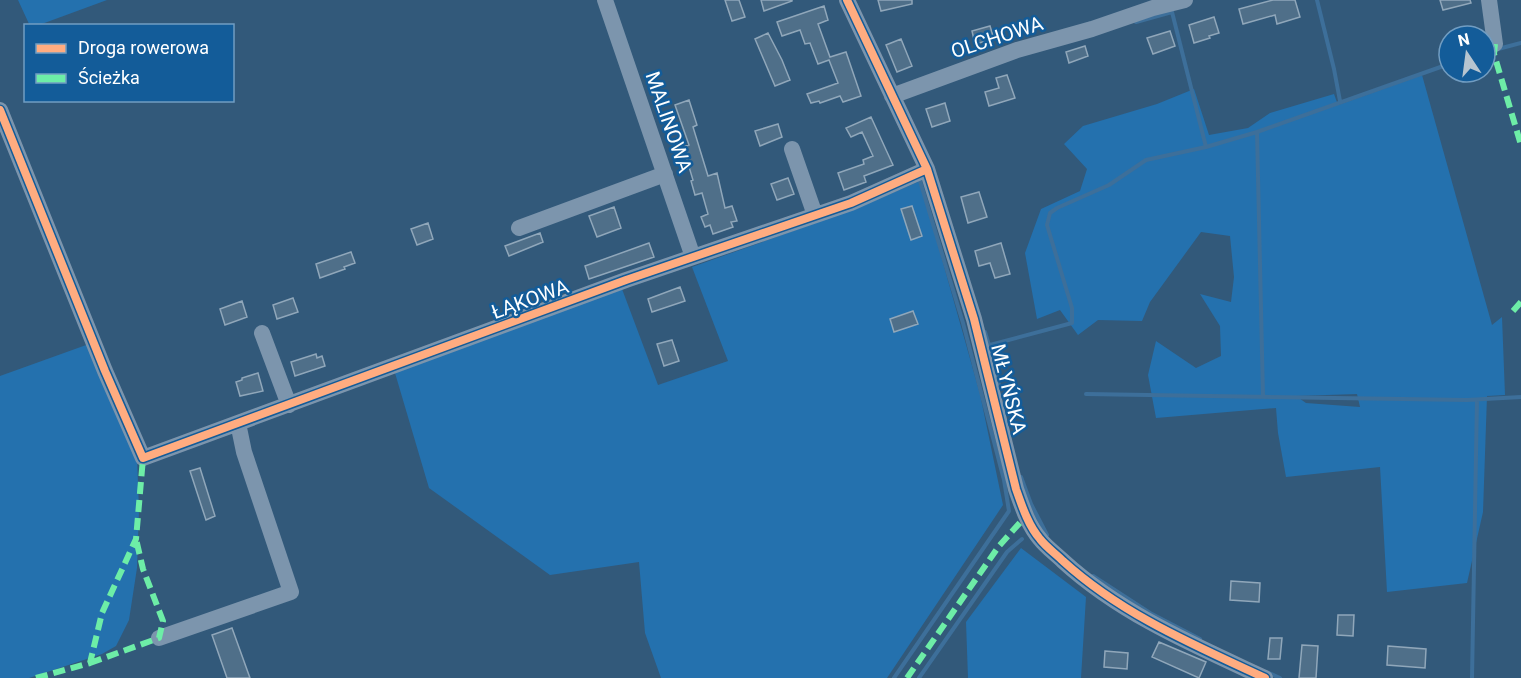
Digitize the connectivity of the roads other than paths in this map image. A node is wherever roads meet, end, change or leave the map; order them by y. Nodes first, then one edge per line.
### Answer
1 (605, 0) edge
2 (847, 0) edge
3 (1185, 0) edge
4 (1489, 0) edge
5 (1492, 24) edge
6 (892, 96) junction
7 (0, 110) edge
8 (792, 149) dead end
9 (927, 168) junction
10 (665, 174) junction
11 (815, 215) junction
12 (519, 228) dead end
13 (693, 257) junction
14 (262, 333) dead end
15 (289, 405) junction
16 (238, 423) junction
17 (159, 638) dead end
18 (1265, 678) edge

1 - 10 street, MALINOWA
2 - 6 street, MŁYŃSKA
3 - 6 street, OLCHOWA
4 - 5 street
6 - 9 street, MŁYŃSKA
7 - 16 street, ŁĄKOWA
8 - 11 street
9 - 11 street, ŁĄKOWA
9 - 18 street, MŁYŃSKA
10 - 12 street
10 - 13 street, MALINOWA
11 - 13 street, ŁĄKOWA
13 - 15 street, ŁĄKOWA
14 - 15 street
15 - 16 street, ŁĄKOWA
16 - 17 street

